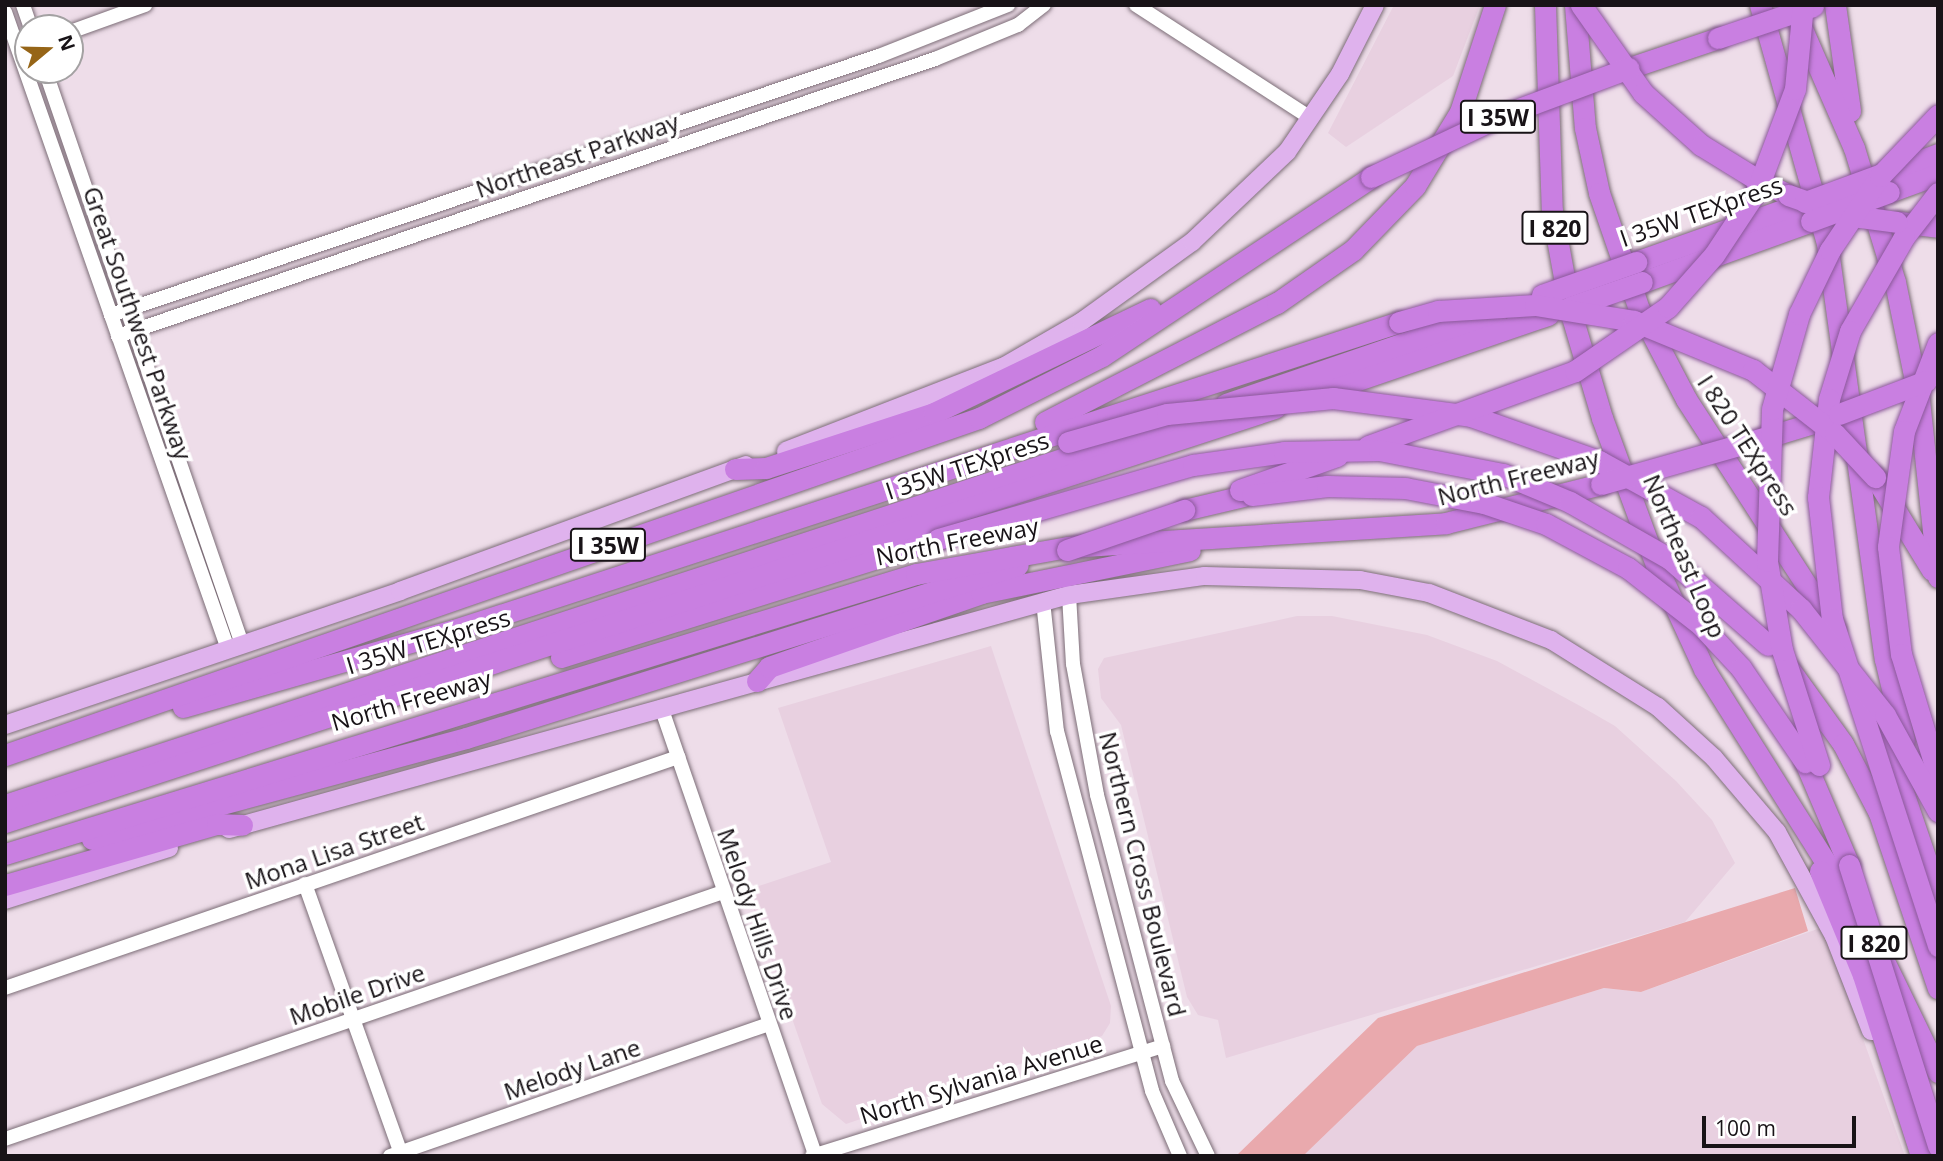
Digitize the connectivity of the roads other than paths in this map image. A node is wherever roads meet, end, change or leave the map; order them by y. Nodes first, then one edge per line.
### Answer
1 (145, 5) edge
2 (1008, 5) edge
3 (1044, 5) edge
4 (1136, 5) edge
5 (1375, 5) edge
6 (1495, 5) edge
7 (1545, 5) edge
8 (1575, 5) edge
9 (1580, 5) edge
10 (1760, 5) edge
11 (1790, 5) edge
12 (1803, 5) edge
13 (1815, 5) edge
14 (1835, 5) edge
15 (5, 12) edge
16 (84, 27) edge
17 (14, 30) edge
18 (841, 65) junction
19 (35, 84) edge
20 (50, 84) edge
21 (849, 85) junction
22 (1938, 115) edge
23 (1311, 118) junction
24 (651, 131) junction
25 (656, 151) junction
26 (1938, 154) edge
27 (1938, 174) edge
28 (1878, 179) junction
29 (1938, 193) edge
30 (1938, 218) edge
31 (1897, 222) junction
32 (1938, 227) edge
33 (307, 250) junction
34 (315, 271) junction
35 (1191, 295) junction
36 (1545, 305) junction
37 (127, 309) junction
38 (111, 315) junction
39 (134, 331) junction
40 (118, 336) junction
41 (1938, 343) edge
42 (1938, 376) edge
43 (735, 469) junction
44 (1184, 510) junction
45 (812, 511) junction
46 (1248, 535) junction
47 (1938, 577) edge
48 (1938, 585) edge
49 (1069, 595) junction
50 (1043, 601) junction
51 (235, 647) junction
52 (757, 681) junction
53 (433, 685) junction
54 (661, 707) junction
55 (5, 725) edge
56 (223, 734) junction
57 (5, 755) edge
58 (677, 757) junction
59 (5, 767) edge
60 (1938, 776) edge
61 (5, 805) edge
62 (1938, 811) edge
63 (1798, 821) junction
64 (5, 822) edge
65 (242, 825) junction
66 (1110, 846) junction
67 (1087, 850) junction
68 (12, 852) edge
69 (1938, 856) edge
70 (1849, 865) junction
71 (305, 884) junction
72 (5, 885) edge
73 (723, 891) junction
74 (1938, 895) edge
75 (5, 900) edge
76 (1938, 946) edge
77 (5, 988) edge
78 (1938, 988) edge
79 (352, 1020) junction
80 (769, 1024) junction
81 (1163, 1046) junction
82 (1141, 1053) junction
83 (1938, 1072) edge
84 (5, 1139) edge
85 (1938, 1146) edge
86 (397, 1154) edge
87 (813, 1155) edge
88 (1180, 1156) edge
89 (1208, 1156) edge
90 (1919, 1156) edge

1 - 16 street
2 - 18 street, Northeast Parkway
3 - 21 street, Northeast Parkway
4 - 23 street
5 - 23 main road
6 - 45 highway
7 - 63 highway, Northeast Loop / I 820
8 - 74 highway, I 820 TEXpress
9 - 31 highway, bridge
10 - 69 highway
11 - 28 highway
12 - 44 highway, bridge
13 - 35 highway, I 35W, bridge
14 - 28 highway
15 - 17 street, Great Southwest Parkway
18 - 21 street
18 - 24 street, Northeast Parkway
19 - 38 street, Great Southwest Parkway
20 - 37 street, Great Southwest Parkway
21 - 25 street, Northeast Parkway
22 - 70 highway, bridge
23 - 43 main road
24 - 25 street
24 - 33 street, Northeast Parkway
25 - 34 street, Northeast Parkway
26 - 28 highway, I 35W TEXpress
27 - 28 highway, I 35W TEXpress
28 - 36 highway, I 35W TEXpress, bridge
28 - 47 highway
29 - 76 highway, bridge
30 - 31 highway, bridge
31 - 32 highway
33 - 34 street
33 - 37 street, Northeast Parkway
34 - 39 street, Northeast Parkway
35 - 43 highway
35 - 57 highway, I 35W
36 - 53 highway, I 35W TEXpress
36 - 56 highway, I 35W TEXpress
37 - 38 street, Northeast Parkway
37 - 39 street, Great Southwest Parkway
38 - 40 street, Great Southwest Parkway
39 - 40 street, Northeast Parkway
39 - 51 street, Great Southwest Parkway
40 - 51 street, Great Southwest Parkway
41 - 60 highway, bridge
42 - 46 highway, North Freeway, bridge
43 - 51 main road
44 - 68 highway, bridge
44 - 70 highway, bridge
45 - 48 highway, bridge
45 - 59 highway
46 - 52 highway
46 - 68 highway, North Freeway
49 - 50 main road
49 - 66 street, Northern Cross Boulevard
49 - 90 main road
50 - 52 main road
50 - 67 street, Northern Cross Boulevard
51 - 55 main road
52 - 54 main road
53 - 64 highway, I 35W TEXpress
53 - 78 highway, bridge
54 - 58 street, Melody Hills Drive
54 - 65 main road
56 - 61 highway, I 35W TEXpress
56 - 62 highway, bridge
58 - 71 street, Mona Lisa Street
58 - 73 street, Melody Hills Drive
63 - 83 highway, Northeast Loop / I 820
63 - 90 highway
65 - 72 highway
65 - 75 main road
66 - 67 street
66 - 81 street, Northern Cross Boulevard
67 - 82 street, Northern Cross Boulevard
70 - 85 highway, bridge
71 - 77 street, Mona Lisa Street
71 - 79 street
73 - 79 street, Mobile Drive
73 - 80 street, Melody Hills Drive
79 - 84 street, Mobile Drive
79 - 86 street
80 - 86 street, Melody Lane
80 - 87 street, Melody Hills Drive
81 - 82 street, North Sylvania Avenue
81 - 89 street, Northern Cross Boulevard
82 - 87 street, North Sylvania Avenue
82 - 88 street, Northern Cross Boulevard

